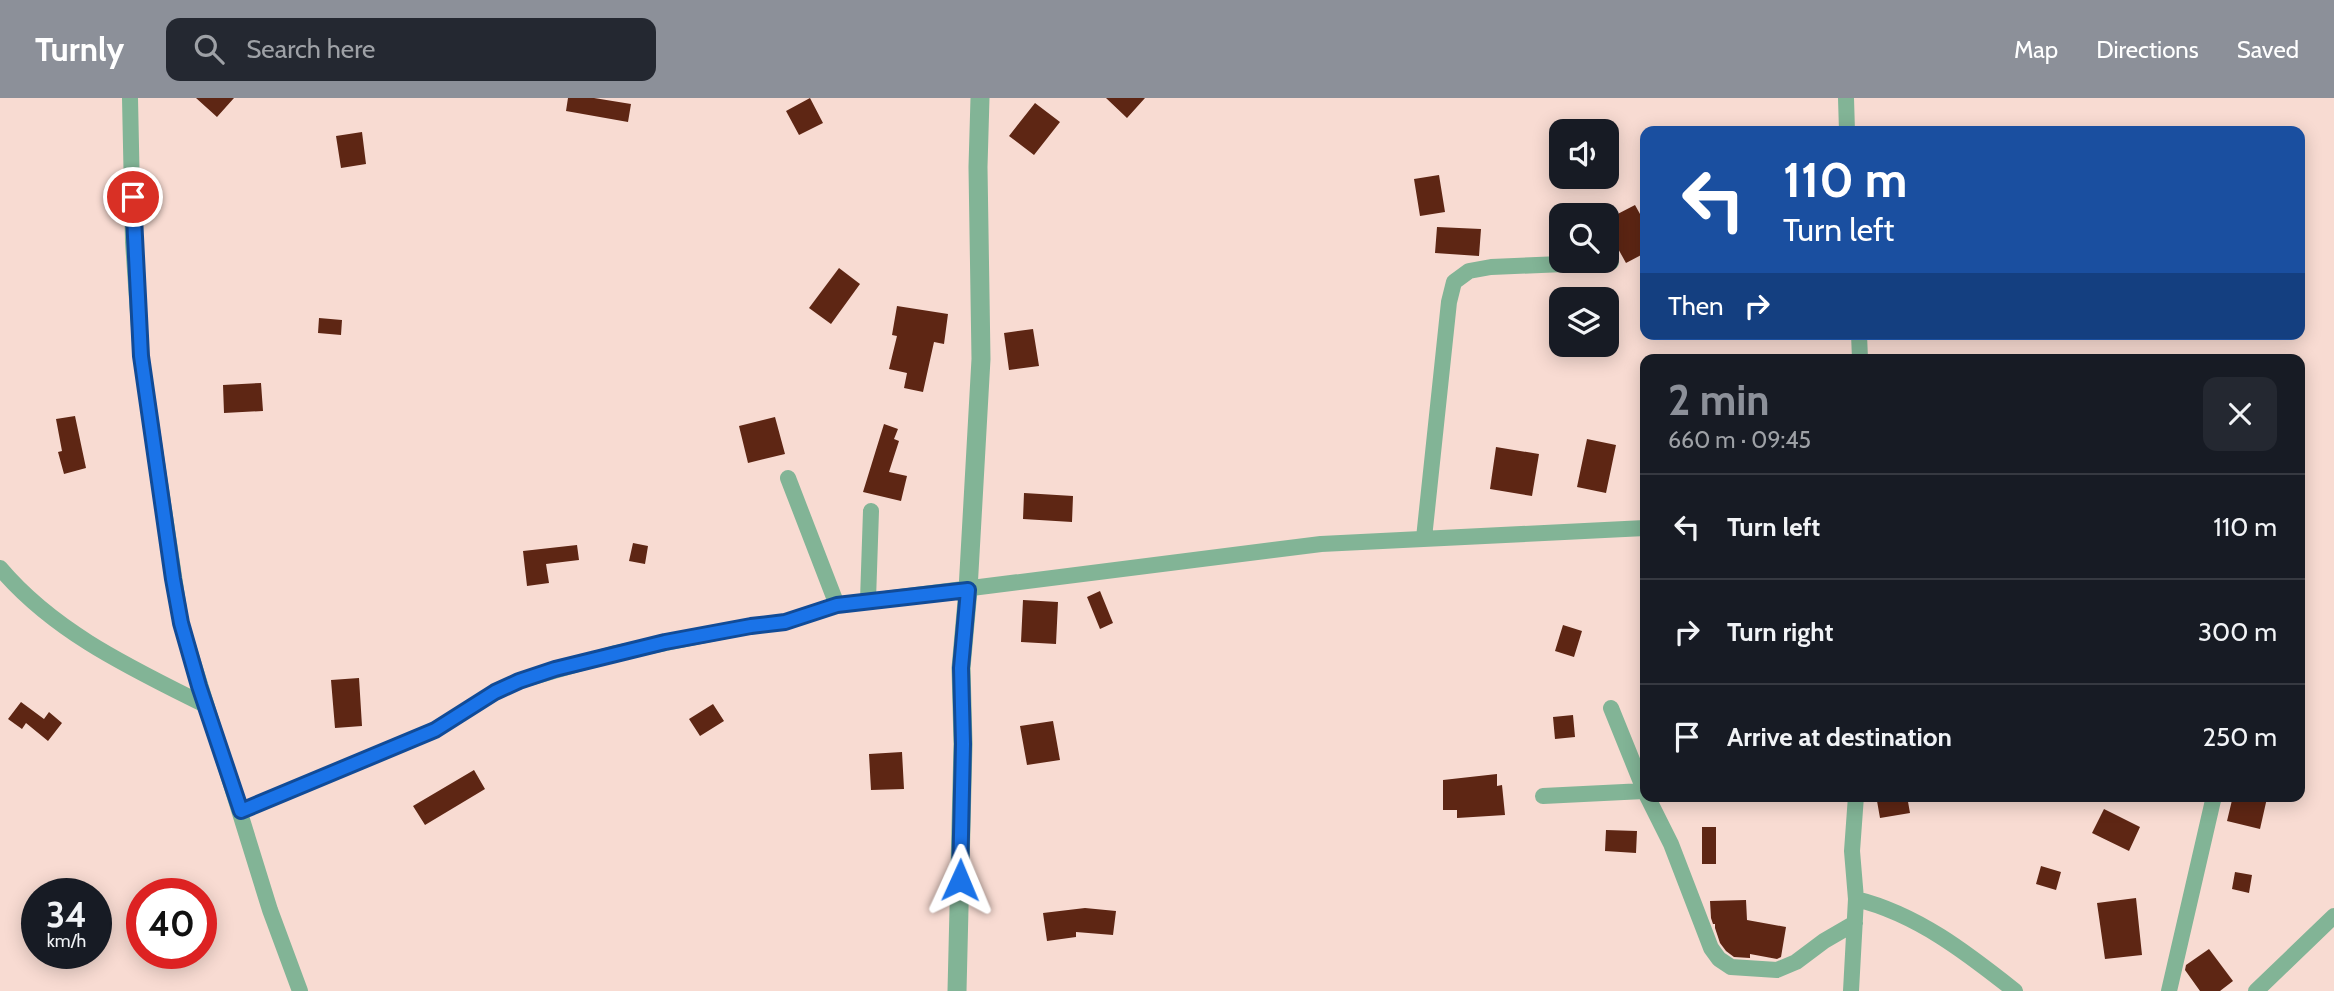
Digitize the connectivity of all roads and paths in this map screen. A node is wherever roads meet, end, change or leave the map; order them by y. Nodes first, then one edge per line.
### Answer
1 (130, 98) edge
2 (980, 98) edge
3 (1846, 98) edge
4 (1847, 126) edge
5 (1549, 265) edge
6 (788, 478) dead end
7 (871, 510) dead end
8 (1640, 528) edge
9 (1424, 538) junction
10 (0, 568) edge
11 (968, 590) junction
12 (868, 600) junction
13 (837, 605) junction
14 (205, 705) junction
15 (1611, 708) dead end
16 (1640, 780) edge
17 (1640, 793) edge
18 (1543, 796) dead end
19 (1650, 802) edge
20 (1856, 802) edge
21 (2213, 802) edge
22 (241, 811) junction
23 (1856, 900) junction
24 (2334, 916) edge
25 (1855, 923) junction
26 (300, 991) edge
27 (957, 991) edge
28 (1851, 991) edge
29 (2015, 991) edge
30 (2169, 991) edge
31 (2256, 991) edge

1 - 14 street
2 - 11 street
3 - 4 street
5 - 9 street
6 - 13 street
7 - 12 street
8 - 9 street
9 - 11 street
10 - 14 street
11 - 12 street
11 - 27 street
12 - 13 street
13 - 22 street
14 - 22 street
15 - 16 street
17 - 18 street
19 - 25 street
20 - 23 street
21 - 30 street
22 - 26 street
23 - 25 street
23 - 29 street
24 - 31 street
25 - 28 street

